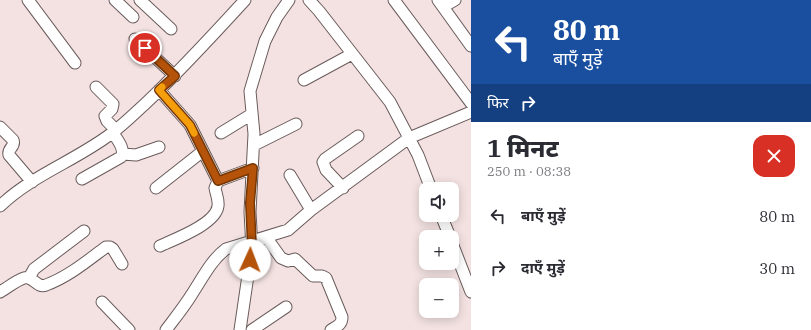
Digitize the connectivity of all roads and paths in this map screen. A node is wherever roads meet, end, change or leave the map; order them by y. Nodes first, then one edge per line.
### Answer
1 (28, 0) edge
2 (115, 0) edge
3 (140, 0) edge
4 (246, 0) edge
5 (289, 0) edge
6 (309, 0) edge
7 (394, 0) edge
8 (455, 0) edge
9 (441, 4) edge
10 (133, 17) dead end
11 (171, 29) dead end
12 (135, 39) dead end
13 (471, 46) edge
14 (352, 54) junction
15 (75, 63) dead end
16 (175, 76) junction
17 (304, 80) dead end
18 (96, 87) dead end
19 (159, 90) junction
20 (471, 103) edge
21 (471, 112) edge
22 (252, 114) junction
23 (296, 124) dead end
24 (0, 127) edge
25 (115, 131) junction
26 (221, 133) dead end
27 (358, 136) dead end
28 (409, 138) junction
29 (254, 145) junction
30 (159, 147) dead end
31 (203, 151) junction
32 (123, 154) junction
33 (253, 168) junction
34 (290, 175) dead end
35 (82, 179) dead end
36 (218, 181) junction
37 (32, 182) junction
38 (428, 182) edge
39 (156, 188) dead end
40 (343, 188) junction
41 (0, 206) edge
42 (312, 210) junction
43 (84, 231) dead end
44 (266, 237) junction
45 (251, 242) junction
46 (160, 246) dead end
47 (459, 261) edge
48 (122, 264) dead end
49 (29, 278) junction
50 (0, 292) edge
51 (471, 292) edge
52 (102, 302) dead end
53 (286, 307) dead end
54 (129, 330) edge
55 (166, 330) edge
56 (240, 330) edge
57 (252, 330) edge
58 (331, 330) edge

1 - 15 street
2 - 10 street
3 - 11 street
4 - 16 street
5 - 22 street
6 - 14 street
7 - 20 street
8 - 9 street
9 - 13 street
12 - 16 street
14 - 17 street
14 - 28 street
16 - 19 street
18 - 25 street
19 - 25 street
19 - 31 street
21 - 28 street
22 - 26 street
22 - 29 street
23 - 29 street
24 - 37 street
25 - 32 street
25 - 37 street
27 - 40 street
28 - 38 street
28 - 40 street
29 - 33 street
30 - 32 street
31 - 36 street
31 - 39 street
32 - 35 street
33 - 36 street
33 - 45 street
34 - 42 street
36 - 46 street
37 - 41 street
40 - 42 street
42 - 44 street
43 - 49 street
44 - 45 street
44 - 58 street
45 - 55 street
45 - 56 street
47 - 51 street
48 - 49 street
49 - 50 street
52 - 54 street
53 - 57 street

